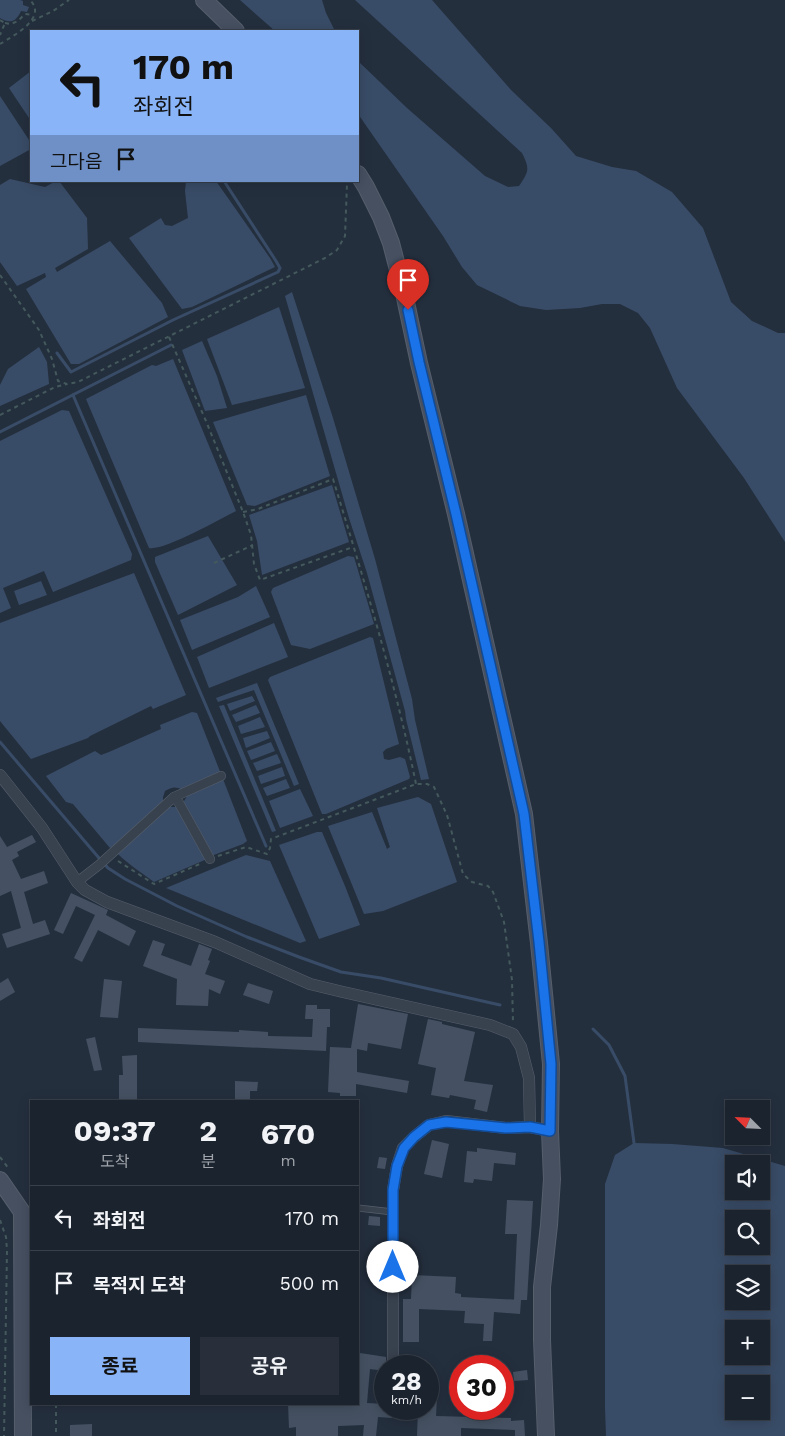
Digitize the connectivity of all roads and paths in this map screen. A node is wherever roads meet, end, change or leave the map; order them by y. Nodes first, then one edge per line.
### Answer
1 (30, 0) edge
2 (69, 0) edge
3 (204, 0) edge
4 (33, 15) junction
5 (0, 20) edge
6 (32, 21) junction
7 (5, 23) junction
8 (235, 30) edge
9 (0, 35) edge
10 (0, 44) edge
11 (359, 176) edge
12 (347, 182) edge
13 (0, 275) edge
14 (168, 337) junction
15 (67, 384) junction
16 (0, 415) edge
17 (243, 512) junction
18 (253, 545) junction
19 (354, 546) junction
20 (214, 563) dead end
21 (0, 775) edge
22 (221, 776) dead end
23 (416, 784) junction
24 (174, 797) junction
25 (109, 857) junction
26 (210, 860) junction
27 (76, 882) junction
28 (513, 1034) junction
29 (530, 1127) junction
30 (550, 1131) junction
31 (0, 1180) edge
32 (359, 1208) edge
33 (27, 1210) edge
34 (393, 1212) junction
35 (0, 1220) edge
36 (394, 1355) edge
37 (56, 1405) edge
38 (4, 1436) edge
39 (23, 1436) edge
40 (56, 1436) edge
41 (546, 1436) edge

1 - 4 path
2 - 6 path
3 - 8 main road
4 - 6 path
4 - 7 path
5 - 7 path
6 - 10 path
7 - 9 path
11 - 30 main road
12 - 14 path
13 - 15 path
14 - 15 path
14 - 17 path
15 - 16 path
17 - 18 path
17 - 19 path
18 - 19 path
18 - 20 path
19 - 23 path
21 - 27 street
22 - 24 street
23 - 26 path
23 - 28 path
24 - 25 street
24 - 26 street
25 - 26 path
25 - 27 street
27 - 28 street
28 - 29 street
29 - 30 street
29 - 34 street
30 - 41 main road
31 - 33 main road
32 - 34 lane
33 - 39 main road
34 - 36 street
35 - 38 path
37 - 40 path

